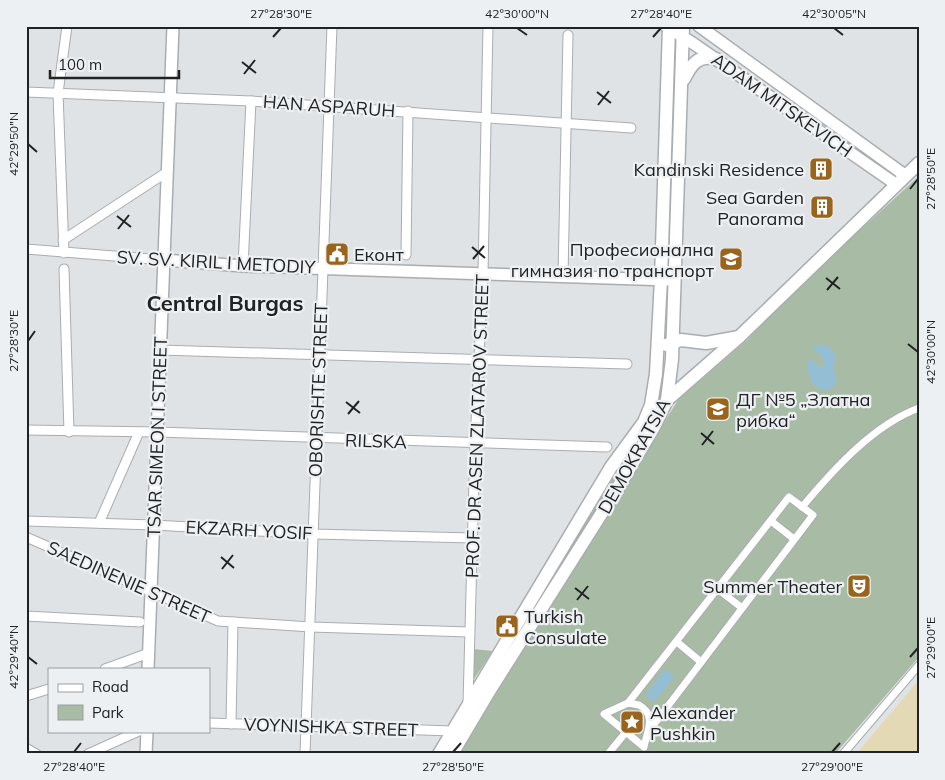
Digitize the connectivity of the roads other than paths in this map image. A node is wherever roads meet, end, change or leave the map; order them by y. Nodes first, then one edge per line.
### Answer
1 (67, 26) edge
2 (174, 26) edge
3 (332, 26) edge
4 (488, 26) edge
5 (668, 27) edge
6 (707, 28) edge
7 (683, 31) edge
8 (568, 35) dead end
9 (716, 59) junction
10 (683, 82) junction
11 (26, 92) edge
12 (58, 93) junction
13 (170, 99) junction
14 (251, 100) junction
15 (329, 106) junction
16 (408, 112) junction
17 (487, 116) junction
18 (565, 122) junction
19 (630, 128) dead end
20 (919, 163) edge
21 (168, 172) junction
22 (906, 176) junction
23 (897, 185) junction
24 (63, 240) junction
25 (26, 249) edge
26 (64, 253) junction
27 (406, 255) dead end
28 (164, 260) junction
29 (243, 266) junction
30 (321, 268) junction
31 (64, 269) dead end
32 (483, 272) junction
33 (563, 276) junction
34 (661, 279) junction
35 (675, 280) junction
36 (739, 337) junction
37 (672, 341) junction
38 (160, 350) junction
39 (657, 353) junction
40 (318, 354) junction
41 (478, 360) junction
42 (628, 364) dead end
43 (667, 400) junction
44 (919, 408) edge
45 (26, 430) edge
46 (69, 432) junction
47 (139, 432) junction
48 (158, 432) junction
49 (316, 439) junction
50 (475, 444) junction
51 (607, 447) dead end
52 (802, 506) junction
53 (26, 521) edge
54 (771, 521) junction
55 (99, 523) junction
56 (154, 525) junction
57 (314, 534) junction
58 (26, 537) edge
59 (472, 538) junction
60 (794, 539) junction
61 (719, 590) junction
62 (151, 593) junction
63 (742, 608) junction
64 (26, 616) edge
65 (140, 622) dead end
66 (233, 622) junction
67 (311, 627) junction
68 (469, 632) junction
69 (677, 642) junction
70 (149, 653) junction
71 (701, 662) junction
72 (919, 665) edge
73 (108, 668) edge
74 (148, 668) edge
75 (48, 688) edge
76 (26, 696) edge
77 (628, 703) junction
78 (468, 705) junction
79 (210, 723) edge
80 (231, 724) junction
81 (305, 726) junction
82 (453, 731) junction
83 (649, 731) junction
84 (141, 732) edge
85 (143, 732) edge
86 (626, 732) junction
87 (26, 747) edge
88 (38, 754) edge
89 (88, 754) edge
90 (146, 754) edge
91 (305, 754) edge
92 (439, 754) edge
93 (452, 754) edge
94 (608, 754) edge
95 (842, 754) edge

1 - 12 street
2 - 13 street, TSAR SIMEON I STREET
3 - 15 street, OBORISHTE STREET
4 - 17 street, PROF. DR ASEN ZLATAROV STREET
5 - 7 street, ADAM MITSKEVICH
5 - 34 main road, DEMOKRATSIA
6 - 22 street, ADAM MITSKEVICH
7 - 9 street, ADAM MITSKEVICH
7 - 10 main road, DEMOKRATSIA
8 - 18 street
9 - 10 main road
9 - 23 street, ADAM MITSKEVICH
10 - 35 main road, DEMOKRATSIA
11 - 12 street, HAN ASPARUH
12 - 13 street, HAN ASPARUH
12 - 24 street
13 - 14 street, HAN ASPARUH
13 - 21 street, TSAR SIMEON I STREET
14 - 15 street, HAN ASPARUH
14 - 29 street
15 - 16 street, HAN ASPARUH
15 - 30 street, OBORISHTE STREET
16 - 17 street, HAN ASPARUH
16 - 27 street
17 - 18 street, HAN ASPARUH
17 - 32 street, PROF. DR ASEN ZLATAROV STREET
18 - 19 street, HAN ASPARUH
18 - 33 street
20 - 22 main road
21 - 24 street
21 - 28 street, TSAR SIMEON I STREET
22 - 23 main road
23 - 36 main road
24 - 26 street
25 - 26 street, SV. SV. KIRIL I METODIY
26 - 28 street, SV. SV. KIRIL I METODIY
28 - 29 street, SV. SV. KIRIL I METODIY
28 - 38 street, TSAR SIMEON I STREET
29 - 30 street, SV. SV. KIRIL I METODIY
30 - 32 street, SV. SV. KIRIL I METODIY
30 - 40 street, OBORISHTE STREET
31 - 46 street
32 - 33 street, SV. SV. KIRIL I METODIY
32 - 41 street, PROF. DR ASEN ZLATAROV STREET
33 - 34 street, SV. SV. KIRIL I METODIY
34 - 35 street, SV. SV. KIRIL I METODIY
34 - 39 main road, DEMOKRATSIA
35 - 37 main road, DEMOKRATSIA
36 - 37 main road
36 - 43 main road
37 - 39 main road
37 - 43 main road, DEMOKRATSIA
38 - 40 street
38 - 48 street, TSAR SIMEON I STREET
39 - 78 main road, DEMOKRATSIA
40 - 41 street
40 - 49 street, OBORISHTE STREET
41 - 42 street
41 - 50 street, PROF. DR ASEN ZLATAROV STREET
43 - 93 main road, DEMOKRATSIA
44 - 52 street
45 - 46 street, RILSKA
46 - 47 street, RILSKA
47 - 48 street, RILSKA
47 - 55 street
48 - 49 street, RILSKA
48 - 56 street, TSAR SIMEON I STREET
49 - 50 street, RILSKA
49 - 57 street, OBORISHTE STREET
50 - 51 street, RILSKA
50 - 59 street, PROF. DR ASEN ZLATAROV STREET
52 - 54 street
52 - 60 street
53 - 55 street, EKZARH YOSIF
54 - 60 street
54 - 61 street
55 - 56 street, EKZARH YOSIF
56 - 57 street, EKZARH YOSIF
56 - 62 street, TSAR SIMEON I STREET
57 - 59 street, EKZARH YOSIF
57 - 67 street, OBORISHTE STREET
58 - 62 street, SAEDINENIE STREET
59 - 68 street, PROF. DR ASEN ZLATAROV STREET
60 - 63 street
61 - 63 street
61 - 69 street
62 - 66 street, SAEDINENIE STREET
62 - 70 street, TSAR SIMEON I STREET
63 - 71 street
64 - 65 street
66 - 67 street, SAEDINENIE STREET
66 - 80 street
67 - 68 street, SAEDINENIE STREET
67 - 81 street, OBORISHTE STREET
68 - 78 street, PROF. DR ASEN ZLATAROV STREET
69 - 71 street
69 - 77 street
70 - 73 street
70 - 74 street, TSAR SIMEON I STREET
71 - 83 street
72 - 95 street
75 - 76 street
77 - 83 street
77 - 86 street
78 - 82 main road, DEMOKRATSIA
79 - 80 street, VOYNISHKA STREET
80 - 81 street, VOYNISHKA STREET
81 - 82 street, VOYNISHKA STREET
81 - 91 street, OBORISHTE STREET
82 - 92 main road, DEMOKRATSIA
83 - 86 street
84 - 89 street
85 - 90 street
86 - 94 street
87 - 88 street

